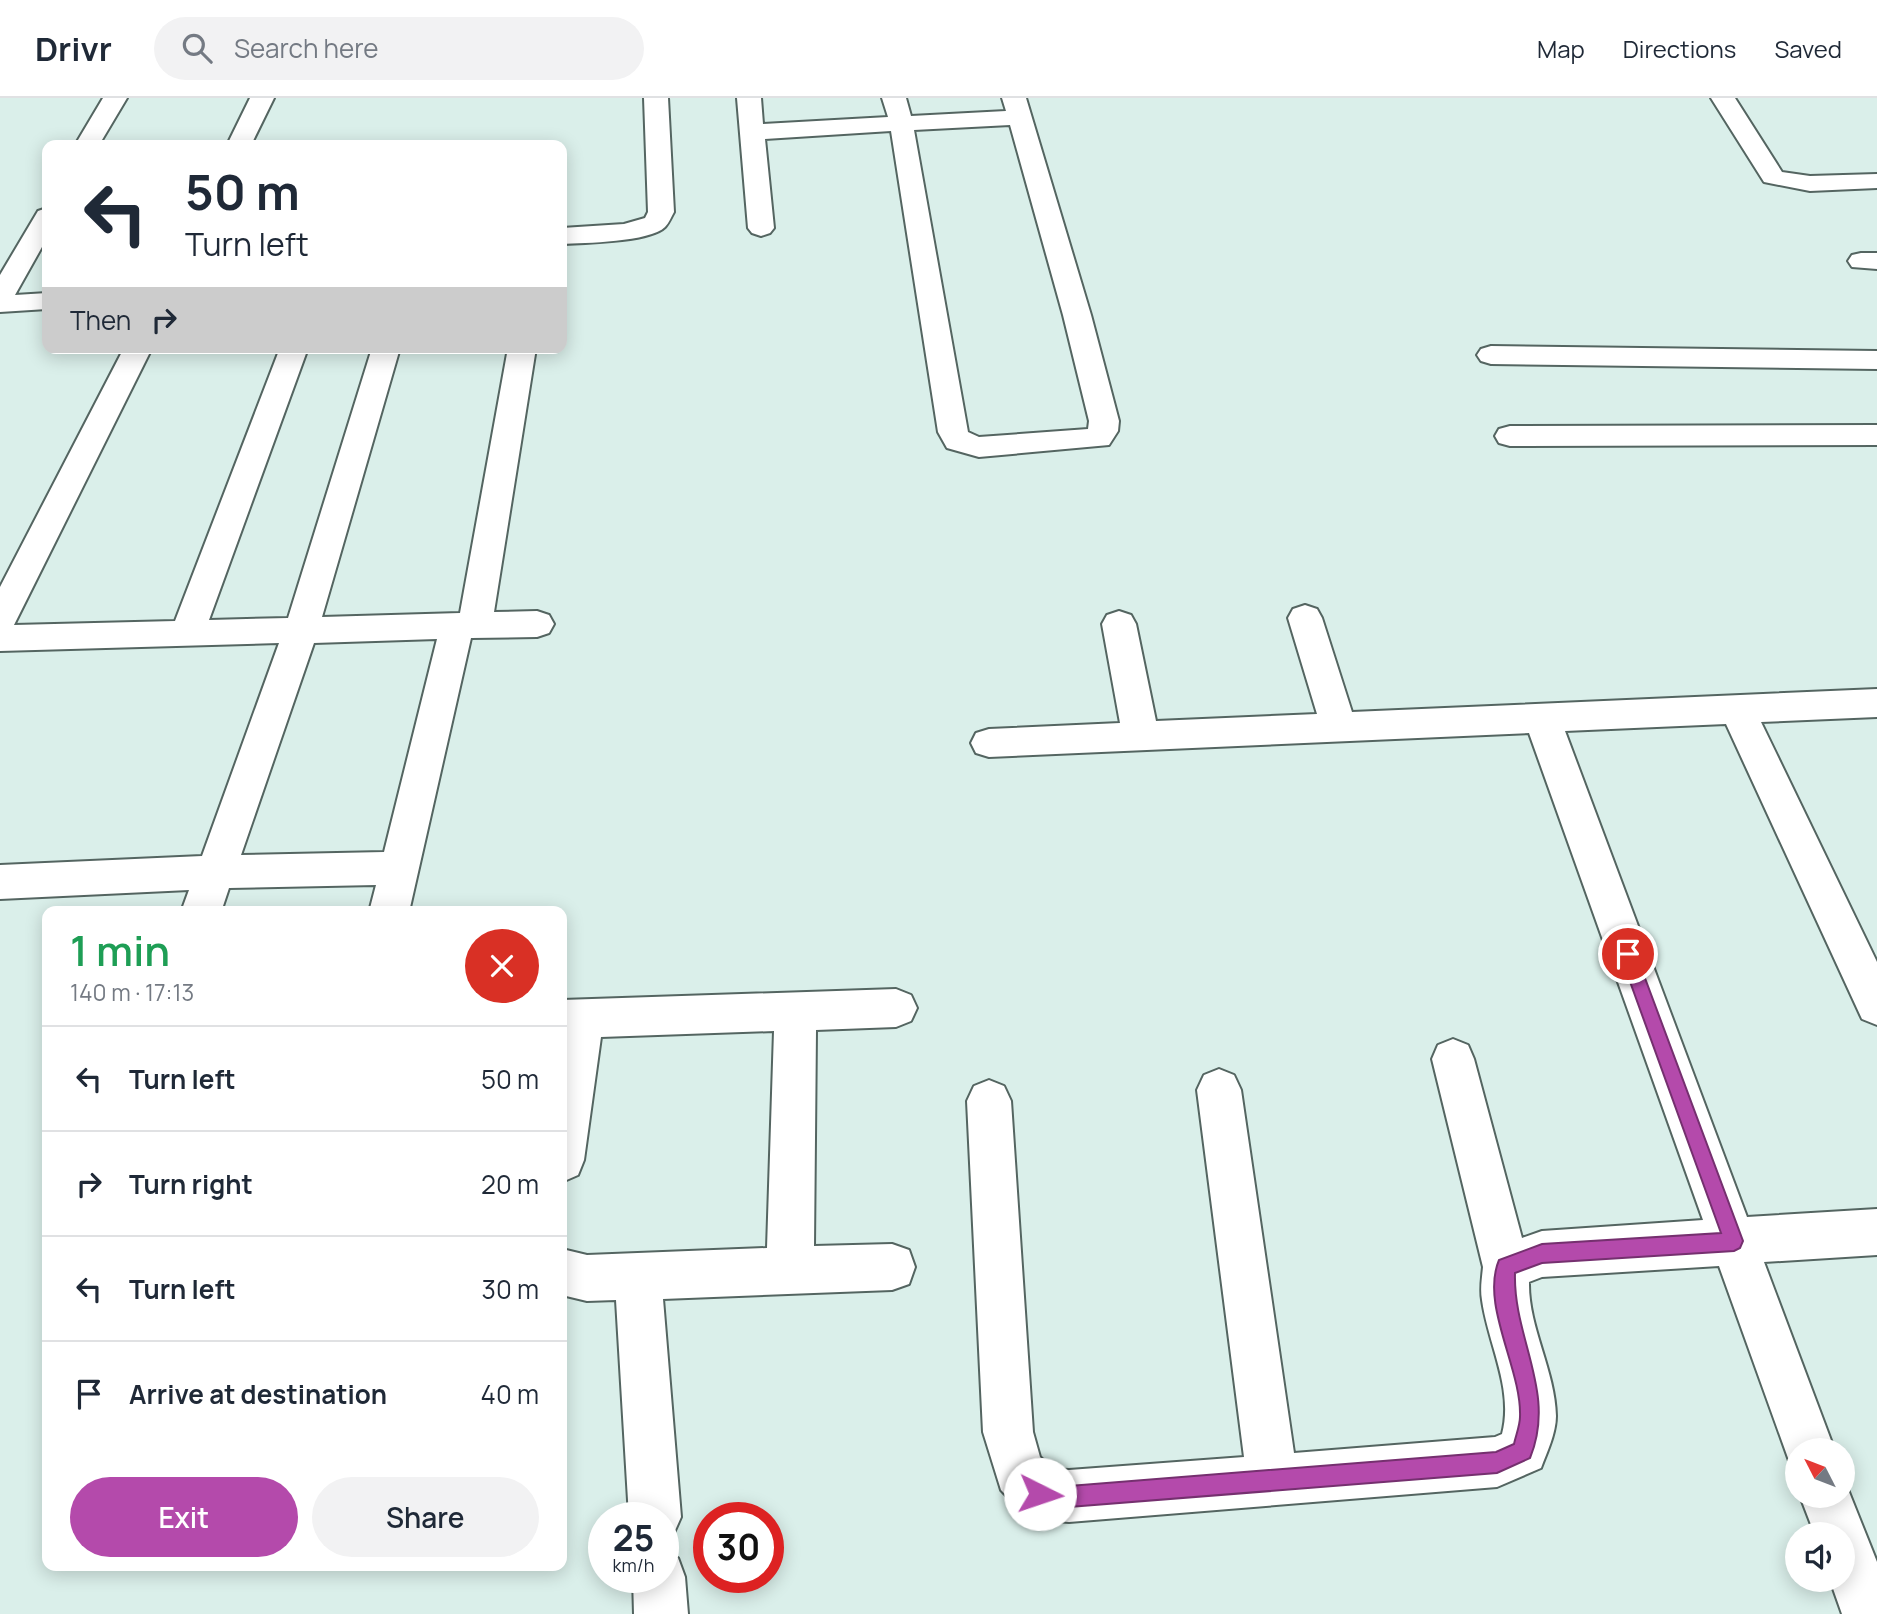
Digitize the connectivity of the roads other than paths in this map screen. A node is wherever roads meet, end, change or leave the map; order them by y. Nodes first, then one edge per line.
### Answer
1 (114, 98) edge
2 (262, 98) edge
3 (656, 98) edge
4 (749, 98) edge
5 (1723, 98) edge
6 (1017, 107) edge
7 (897, 110) edge
8 (754, 132) junction
9 (91, 140) edge
10 (241, 140) edge
11 (1877, 181) edge
12 (42, 225) edge
13 (761, 228) dead end
14 (567, 236) edge
15 (0, 298) edge
16 (42, 301) edge
17 (0, 304) edge
18 (135, 354) edge
19 (292, 354) edge
20 (384, 354) edge
21 (521, 354) edge
22 (1491, 355) dead end
23 (1877, 360) edge
24 (1877, 435) edge
25 (1510, 436) dead end
26 (1305, 618) dead end
27 (0, 619) edge
28 (537, 624) dead end
29 (1119, 624) dead end
30 (466, 626) junction
31 (301, 631) junction
32 (187, 634) junction
33 (0, 639) edge
34 (1877, 703) edge
35 (1737, 709) junction
36 (1542, 718) junction
37 (1339, 727) junction
38 (1140, 736) junction
39 (989, 743) dead end
40 (400, 868) junction
41 (217, 872) junction
42 (0, 882) edge
43 (203, 906) edge
44 (390, 906) edge
45 (1877, 1006) edge
46 (895, 1009) dead end
47 (795, 1011) junction
48 (572, 1019) edge
49 (1453, 1059) dead end
50 (567, 1090) edge
51 (1219, 1090) dead end
52 (989, 1101) dead end
53 (1877, 1232) edge
54 (1734, 1241) junction
55 (892, 1267) dead end
56 (1506, 1267) junction
57 (790, 1270) junction
58 (567, 1273) edge
59 (638, 1276) junction
60 (1805, 1438) edge
61 (1273, 1481) junction
62 (654, 1502) edge
63 (1855, 1575) edge
64 (660, 1593) edge
65 (661, 1614) edge
66 (1869, 1614) edge

1 - 9 street
2 - 10 street
3 - 14 street
4 - 8 street
5 - 11 street
6 - 7 street
6 - 7 street
7 - 8 street
8 - 13 street
12 - 15 street
16 - 17 street
18 - 27 street
19 - 32 street
20 - 31 street
21 - 30 street
22 - 23 street
24 - 25 street
26 - 37 street
28 - 30 street
29 - 38 street
30 - 31 street
30 - 40 street
31 - 32 street
31 - 41 street
32 - 33 street
34 - 35 street
35 - 36 street
35 - 45 street
36 - 37 street
36 - 54 street
37 - 38 street
38 - 39 street
40 - 41 street
40 - 44 street
41 - 42 street
41 - 43 street
46 - 47 street
47 - 48 street
47 - 57 street
48 - 50 street
49 - 56 street
51 - 61 street
52 - 61 street
53 - 54 street
54 - 56 street
54 - 60 street
55 - 57 street
56 - 61 street
57 - 59 street
58 - 59 street
59 - 62 street
63 - 66 street
64 - 65 street

